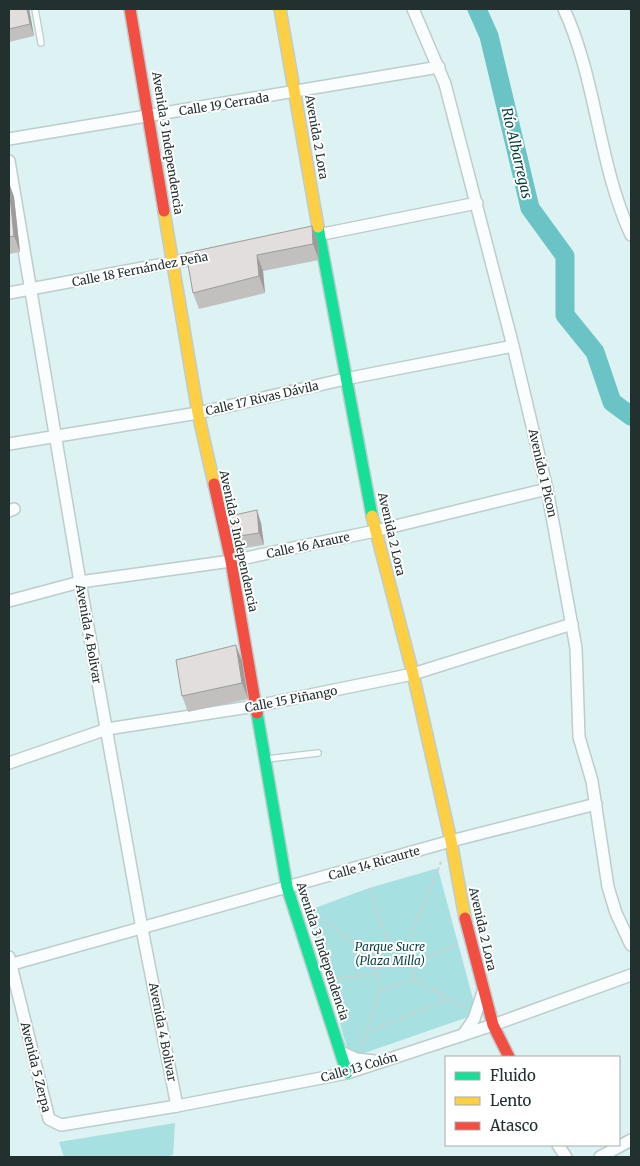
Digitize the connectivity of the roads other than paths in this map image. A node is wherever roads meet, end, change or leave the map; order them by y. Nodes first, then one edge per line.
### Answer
1 (35, 9) edge
2 (130, 9) edge
3 (280, 9) edge
4 (413, 9) edge
5 (564, 9) edge
6 (41, 43) dead end
7 (439, 67) junction
8 (296, 93) junction
9 (150, 116) junction
10 (9, 139) edge
11 (9, 161) edge
12 (477, 203) junction
13 (320, 234) junction
14 (631, 235) edge
15 (300, 238) edge
16 (212, 255) edge
17 (173, 263) junction
18 (31, 289) junction
19 (9, 293) edge
20 (513, 346) junction
21 (345, 379) junction
22 (198, 413) junction
23 (54, 435) junction
24 (9, 444) edge
25 (547, 489) junction
26 (375, 531) junction
27 (231, 561) junction
28 (80, 582) junction
29 (9, 601) edge
30 (572, 624) junction
31 (413, 674) junction
32 (256, 706) junction
33 (107, 729) junction
34 (318, 753) dead end
35 (265, 759) junction
36 (9, 763) edge
37 (596, 804) junction
38 (451, 841) junction
39 (288, 888) junction
40 (142, 929) junction
41 (631, 945) edge
42 (9, 963) edge
43 (631, 975) edge
44 (484, 991) junction
45 (493, 1025) junction
46 (463, 1035) junction
47 (341, 1052) junction
48 (508, 1056) edge
49 (386, 1060) junction
50 (347, 1073) junction
51 (178, 1106) junction
52 (49, 1119) joint
53 (631, 1140) edge
54 (559, 1146) edge
55 (566, 1157) edge
56 (600, 1157) edge

1 - 6 lane
2 - 9 street, Avenida 3 Independencia
3 - 8 street, Avenida 2 Lora
4 - 7 street, Avenido 1 Picon
5 - 14 street
7 - 8 street, Calle 19 Cerrada
7 - 12 street, Avenido 1 Picon
8 - 9 street, Calle 19 Cerrada
8 - 13 street, Avenida 2 Lora
9 - 10 street, Calle 19 Cerrada
9 - 17 street, Avenida 3 Independencia
11 - 18 street, Avenida 4 Bolivar
12 - 13 street
12 - 20 street, Avenido 1 Picon
13 - 15 street
13 - 21 street, Avenida 2 Lora
16 - 17 street, Calle 18 Fernández Peña
17 - 18 street, Calle 18 Fernández Peña
17 - 22 street, Avenida 3 Independencia
18 - 19 street, Calle 18 Fernández Peña
18 - 23 street, Avenida 4 Bolivar
20 - 21 street, Calle 17 Rivas Dávila
20 - 25 street, Avenido 1 Picon
21 - 22 street, Calle 17 Rivas Dávila
21 - 26 street, Avenida 2 Lora
22 - 23 street, Calle 17 Rivas Dávila
22 - 27 street, Avenida 3 Independencia
23 - 24 street, Calle 17 Rivas Dávila
23 - 28 street, Avenida 4 Bolivar
25 - 26 street, Calle 16 Araure
25 - 30 street, Avenido 1 Picon
26 - 27 street, Calle 16 Araure
26 - 31 street, Avenida 2 Lora
27 - 28 street, Calle 16 Araure
27 - 32 street, Avenida 3 Independencia
28 - 29 street, Calle 16 Araure
28 - 33 street, Avenida 4 Bolivar
30 - 31 street, Calle 15 Piñango
30 - 37 street, Avenido 1 Picon
31 - 32 street, Calle 15 Piñango
31 - 38 street, Avenida 2 Lora
32 - 33 street, Calle 15 Piñango
32 - 35 street, Avenida 3 Independencia
33 - 36 street, Calle 15 Piñango
33 - 40 street, Avenida 4 Bolivar
34 - 35 lane
35 - 39 street, Avenida 3 Independencia
37 - 38 street, Calle 14 Ricaurte
37 - 41 street, Avenido 1 Picon
38 - 39 street, Calle 14 Ricaurte
38 - 44 street, Avenida 2 Lora
39 - 40 street, Calle 14 Ricaurte
39 - 47 street, Avenida 3 Independencia
40 - 42 street, Calle 14 Ricaurte
40 - 51 street, Avenida 4 Bolivar
42 - 52 street, Avenida 5 Zerpa
43 - 45 street, Calle 13 Colón
44 - 45 street, Avenida 2 Lora
44 - 46 street
45 - 46 street, Calle 13 Colón
45 - 48 street, Avenida 2 Lora
46 - 49 street, Calle 13 Colón
47 - 49 street
47 - 50 street, Avenida 3 Independencia
49 - 50 street, Calle 13 Colón
50 - 51 street, Calle 13 Colón
51 - 52 street, Calle 13 Colón
53 - 56 street
54 - 55 street

